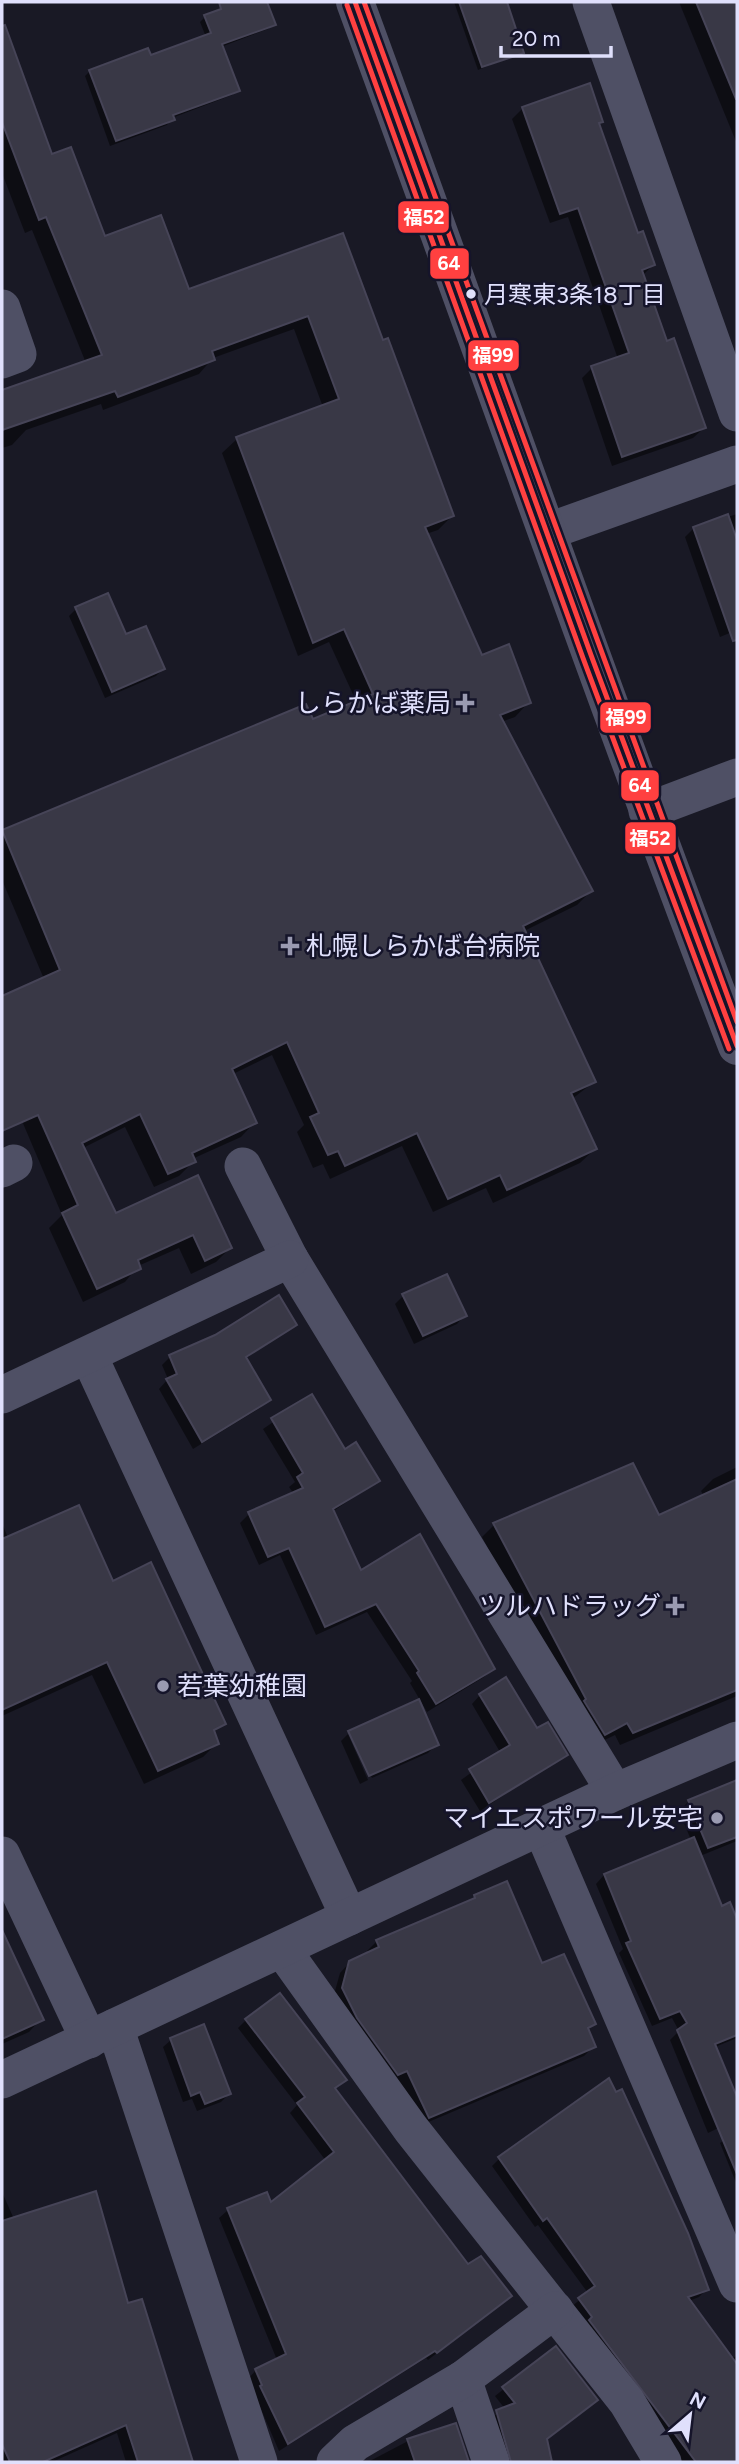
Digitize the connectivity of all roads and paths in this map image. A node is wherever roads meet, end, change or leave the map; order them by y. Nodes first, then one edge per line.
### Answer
1 (355, 2) edge
2 (591, 2) edge
3 (2, 308) edge
4 (2, 360) edge
5 (737, 414) edge
6 (737, 464) edge
7 (549, 531) junction
8 (737, 778) edge
9 (647, 811) junction
10 (737, 1046) edge
11 (243, 1166) dead end
12 (290, 1259) junction
13 (89, 1356) junction
14 (2, 1395) edge
15 (737, 1740) edge
16 (615, 1792) junction
17 (542, 1829) junction
18 (2, 1855) edge
19 (349, 1917) junction
20 (282, 1949) junction
21 (102, 2033) junction
22 (2, 2080) edge
23 (727, 2232) edge
24 (737, 2284) edge
25 (555, 2310) junction
26 (463, 2379) junction
27 (259, 2462) edge
28 (335, 2462) edge
29 (491, 2462) edge
30 (663, 2462) edge

1 - 7 street
2 - 5 street
3 - 4 street
6 - 7 street
7 - 9 street
8 - 9 street
9 - 10 street
11 - 12 street
12 - 13 street
12 - 16 street
13 - 14 street
13 - 19 street
15 - 16 street
16 - 17 street
17 - 19 street
17 - 23 street
18 - 21 street
19 - 20 street
20 - 21 street
20 - 25 street
21 - 22 street
21 - 27 street
23 - 24 street
25 - 26 street
25 - 30 street
26 - 28 street
26 - 29 street

